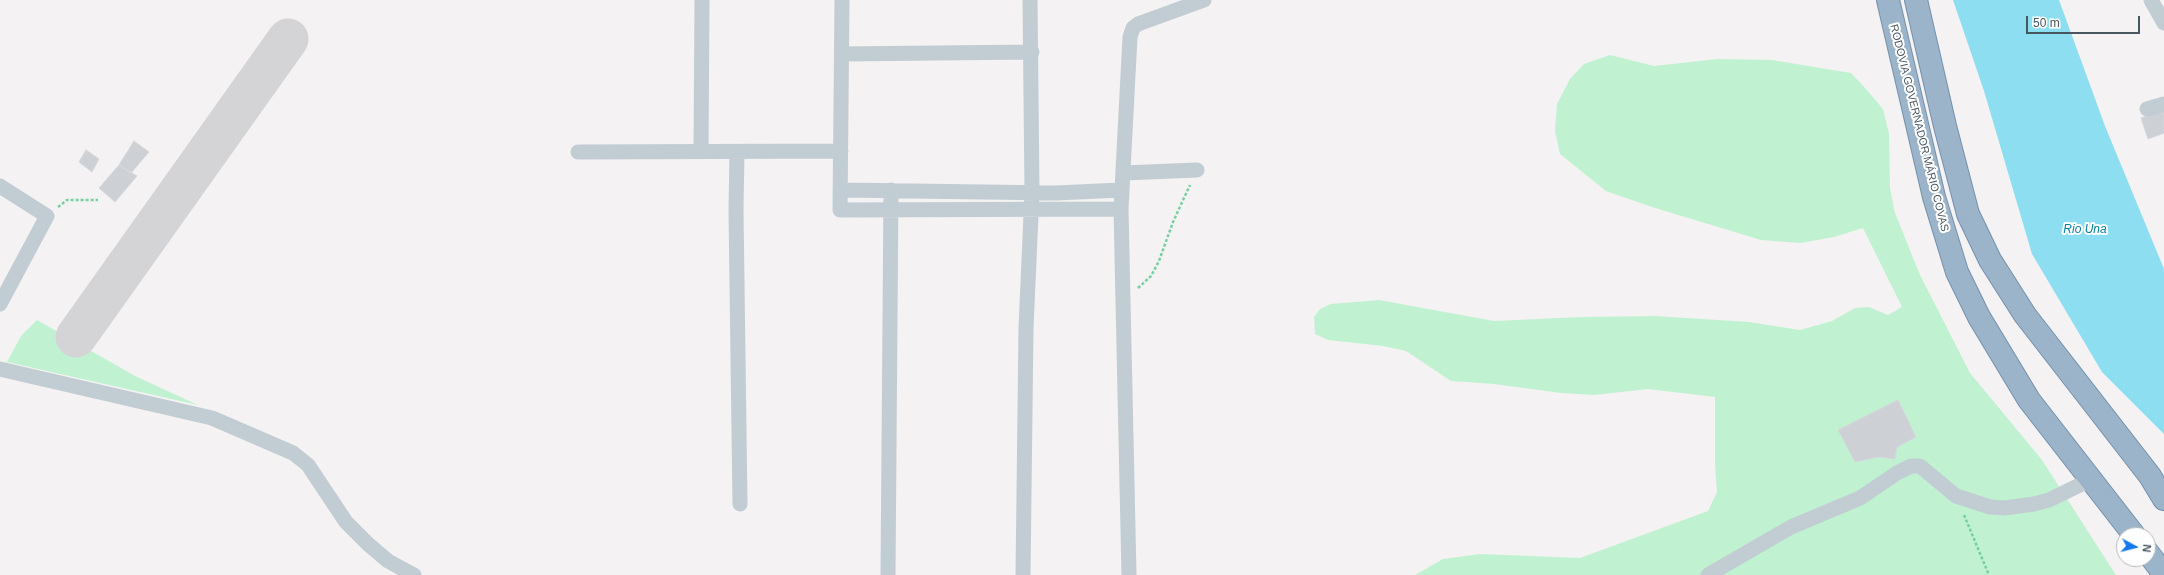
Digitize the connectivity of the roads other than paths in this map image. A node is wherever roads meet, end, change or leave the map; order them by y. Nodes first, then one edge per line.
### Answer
1 (702, 0) edge
2 (842, 0) edge
3 (1030, 0) edge
4 (1204, 0) edge
5 (1888, 0) edge
6 (1916, 0) edge
7 (2151, 0) edge
8 (2164, 24) edge
9 (1032, 52) junction
10 (842, 54) junction
11 (2164, 104) edge
12 (2147, 109) dead end
13 (841, 151) junction
14 (578, 152) dead end
15 (701, 152) junction
16 (737, 152) junction
17 (1197, 170) road end
18 (1123, 173) junction
19 (0, 186) edge
20 (840, 190) junction
21 (891, 190) junction
22 (1121, 190) junction
23 (1032, 192) junction
24 (1120, 209) junction
25 (891, 210) junction
26 (1031, 210) junction
27 (0, 304) edge
28 (0, 370) edge
29 (2090, 480) junction
30 (2157, 484) edge
31 (2164, 499) edge
32 (740, 504) dead end
33 (2128, 527) edge
34 (2156, 564) edge
35 (2164, 574) edge
36 (414, 575) edge
37 (888, 575) edge
38 (1024, 575) edge
39 (1128, 575) edge
40 (1708, 575) edge

1 - 15 street
2 - 10 street
3 - 9 street
4 - 18 street
5 - 29 highway, RODOVIA GOVERNADOR MÁRIO COVAS
6 - 30 highway
7 - 8 street
9 - 10 street
9 - 23 street
10 - 13 street
11 - 12 street
13 - 16 street
13 - 20 street
14 - 15 street
15 - 16 street
16 - 32 street
17 - 18 street
18 - 22 street
19 - 27 street
20 - 21 street
20 - 25 street
21 - 23 street
21 - 25 street
22 - 23 street
22 - 24 street
23 - 26 street
24 - 26 street
24 - 39 street
25 - 26 street
25 - 37 street
26 - 38 street
28 - 36 street
29 - 33 highway, RODOVIA GOVERNADOR MÁRIO COVAS
29 - 40 street
30 - 31 highway
34 - 35 highway

